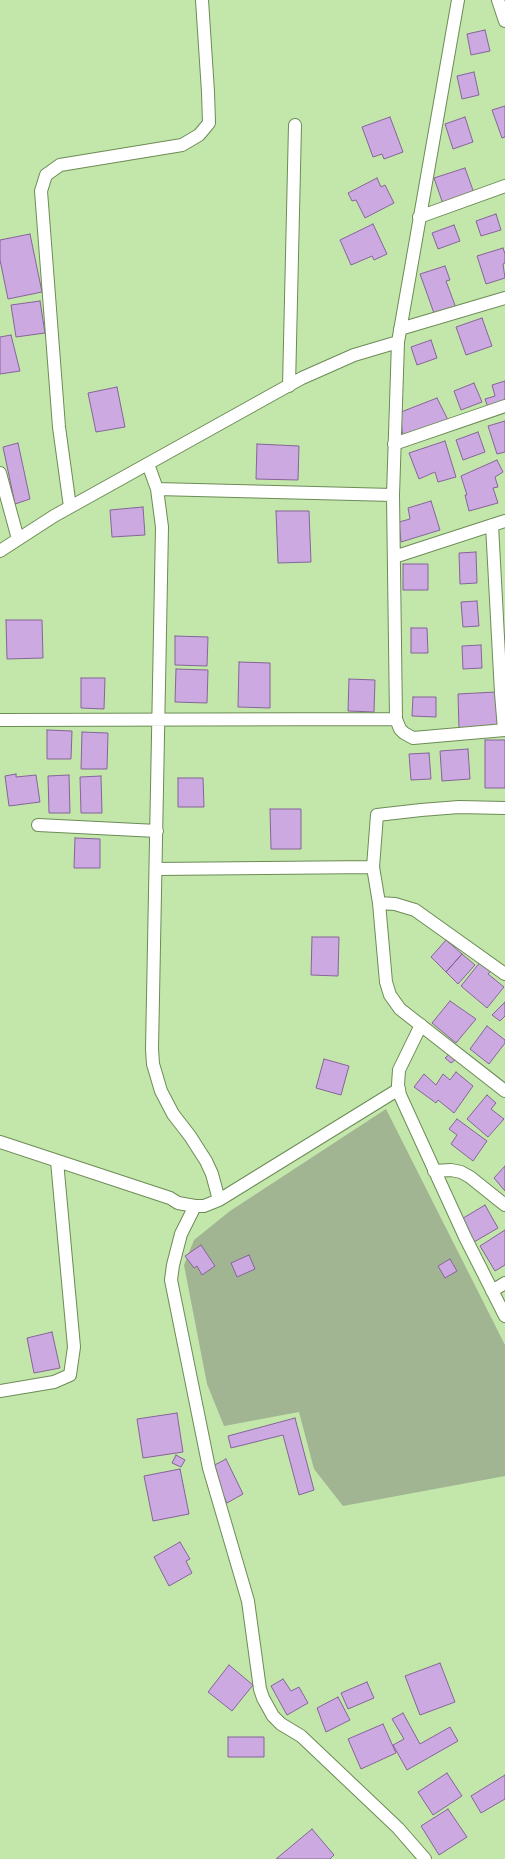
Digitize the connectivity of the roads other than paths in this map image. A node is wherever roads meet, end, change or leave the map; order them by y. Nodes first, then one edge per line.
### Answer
1 (202, 0) edge
2 (458, 0) edge
3 (498, 0) edge
4 (505, 21) edge
5 (295, 125) dead end
6 (505, 186) edge
7 (419, 217) junction
8 (505, 298) edge
9 (400, 329) junction
10 (398, 342) junction
11 (289, 386) junction
12 (505, 406) edge
13 (394, 444) junction
14 (148, 464) junction
15 (0, 473) edge
16 (157, 489) junction
17 (394, 495) junction
18 (70, 507) junction
19 (505, 521) edge
20 (492, 525) junction
21 (18, 539) junction
22 (0, 551) edge
23 (394, 557) junction
24 (158, 718) junction
25 (396, 719) junction
26 (0, 720) edge
27 (505, 730) edge
28 (505, 808) edge
29 (38, 825) dead end
30 (157, 831) junction
31 (373, 867) junction
32 (156, 869) junction
33 (379, 903) junction
34 (505, 974) edge
35 (421, 1025) junction
36 (399, 1089) junction
37 (505, 1091) edge
38 (0, 1142) edge
39 (57, 1161) junction
40 (434, 1171) junction
41 (219, 1200) junction
42 (505, 1205) edge
43 (195, 1206) junction
44 (505, 1283) edge
45 (492, 1291) junction
46 (505, 1316) edge
47 (0, 1392) edge
48 (425, 1859) edge

1 - 18 street
2 - 7 street
3 - 4 street
5 - 11 street
6 - 7 street
7 - 9 street
8 - 9 street
9 - 10 street
10 - 11 street
10 - 13 street
11 - 14 street
12 - 13 street
13 - 17 street
14 - 16 street
14 - 18 street
15 - 21 street
16 - 17 street
16 - 24 street
17 - 23 street
18 - 21 street
19 - 20 street
20 - 23 street
20 - 27 street
21 - 22 street
23 - 25 street
24 - 25 street
24 - 26 street
24 - 30 street
25 - 27 street
28 - 31 street
29 - 30 street
30 - 32 street
31 - 32 street
31 - 33 street
32 - 41 street
33 - 34 street
33 - 35 street
35 - 36 street
35 - 37 street
36 - 40 street
36 - 41 street
38 - 39 street
39 - 43 street
39 - 47 street
40 - 42 street
40 - 45 street
41 - 43 street
43 - 48 street
44 - 45 street
45 - 46 street

